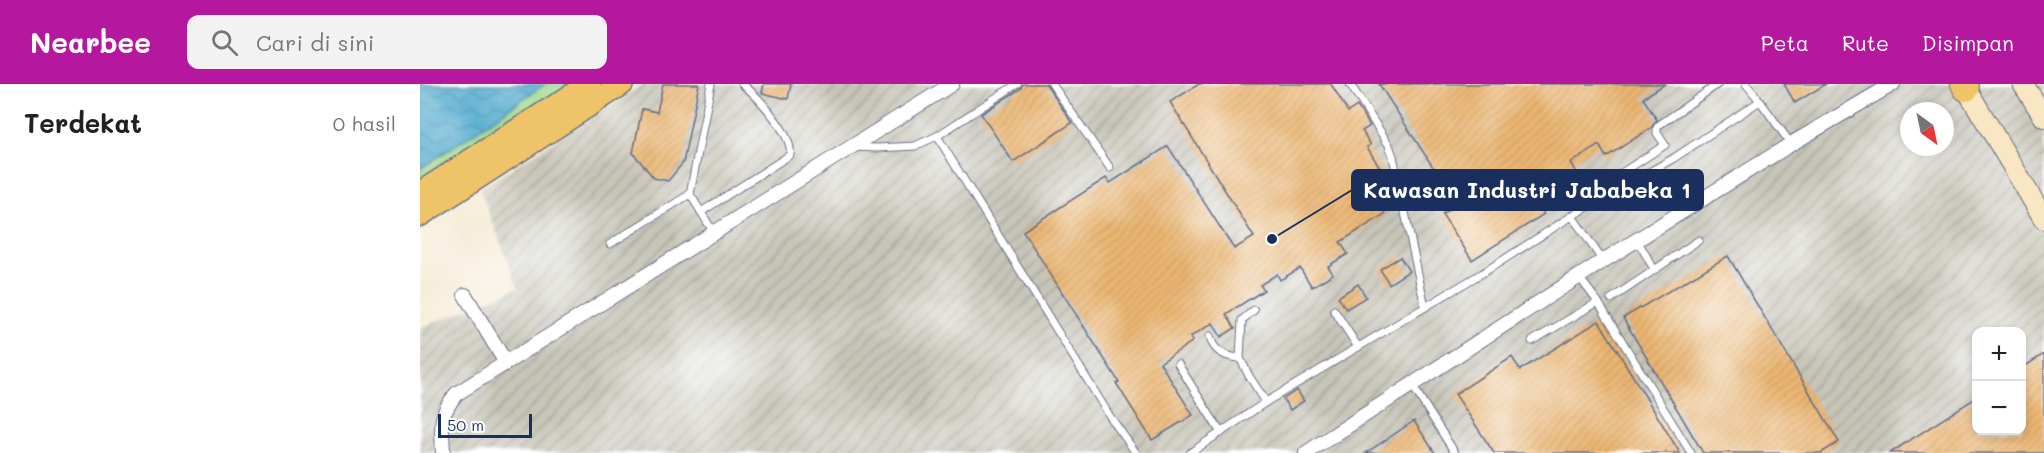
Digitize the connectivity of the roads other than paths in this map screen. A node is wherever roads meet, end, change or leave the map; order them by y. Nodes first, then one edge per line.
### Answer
1 (590, 84) edge
2 (622, 84) edge
3 (711, 84) edge
4 (742, 84) edge
5 (952, 84) edge
6 (1017, 84) edge
7 (1052, 84) edge
8 (1350, 84) edge
9 (1718, 84) edge
10 (1746, 84) edge
11 (1893, 84) edge
12 (2023, 84) edge
13 (1964, 85) edge
14 (1760, 101) junction
15 (2044, 117) edge
16 (937, 136) junction
17 (1791, 144) junction
18 (1665, 145) junction
19 (849, 147) junction
20 (1674, 158) junction
21 (1110, 168) dead end
22 (420, 193) edge
23 (690, 194) junction
24 (1610, 194) junction
25 (701, 212) junction
26 (420, 215) edge
27 (1572, 216) junction
28 (2044, 219) edge
29 (714, 233) junction
30 (1636, 240) junction
31 (1699, 240) dead end
32 (610, 244) dead end
33 (1603, 261) junction
34 (1654, 269) junction
35 (1579, 277) junction
36 (465, 295) dead end
37 (1611, 299) dead end
38 (1598, 302) junction
39 (1425, 307) junction
40 (1254, 310) dead end
41 (1334, 310) dead end
42 (1210, 336) dead end
43 (1532, 341) dead end
44 (1358, 347) junction
45 (1240, 358) junction
46 (506, 363) junction
47 (1178, 364) dead end
48 (1412, 385) junction
49 (1266, 402) junction
50 (1221, 433) junction
51 (443, 453) edge
52 (1136, 453) edge
53 (1190, 453) edge
54 (1306, 453) edge
55 (1455, 453) edge
56 (1691, 453) edge

1 - 22 main road
2 - 26 main road
3 - 23 lane
4 - 25 lane
5 - 19 street
6 - 16 lane
7 - 21 lane
8 - 39 lane
9 - 18 lane
10 - 14 lane
11 - 17 street
12 - 15 main road
13 - 28 main road
14 - 17 lane
14 - 20 lane
16 - 19 lane
16 - 52 lane
17 - 30 street
18 - 20 lane
18 - 24 lane
19 - 29 street
20 - 24 lane
23 - 25 lane
23 - 32 lane
24 - 27 lane
25 - 29 lane
27 - 33 lane
27 - 39 lane
29 - 46 street
30 - 33 street
30 - 34 lane
31 - 34 lane
33 - 35 street
34 - 37 lane
35 - 38 lane
35 - 48 street
36 - 46 street
38 - 43 lane
38 - 56 lane
39 - 44 lane
40 - 45 lane
41 - 44 lane
42 - 45 lane
44 - 49 lane
45 - 49 lane
46 - 51 street
47 - 50 lane
48 - 54 street
48 - 55 lane
49 - 50 lane
50 - 53 lane

